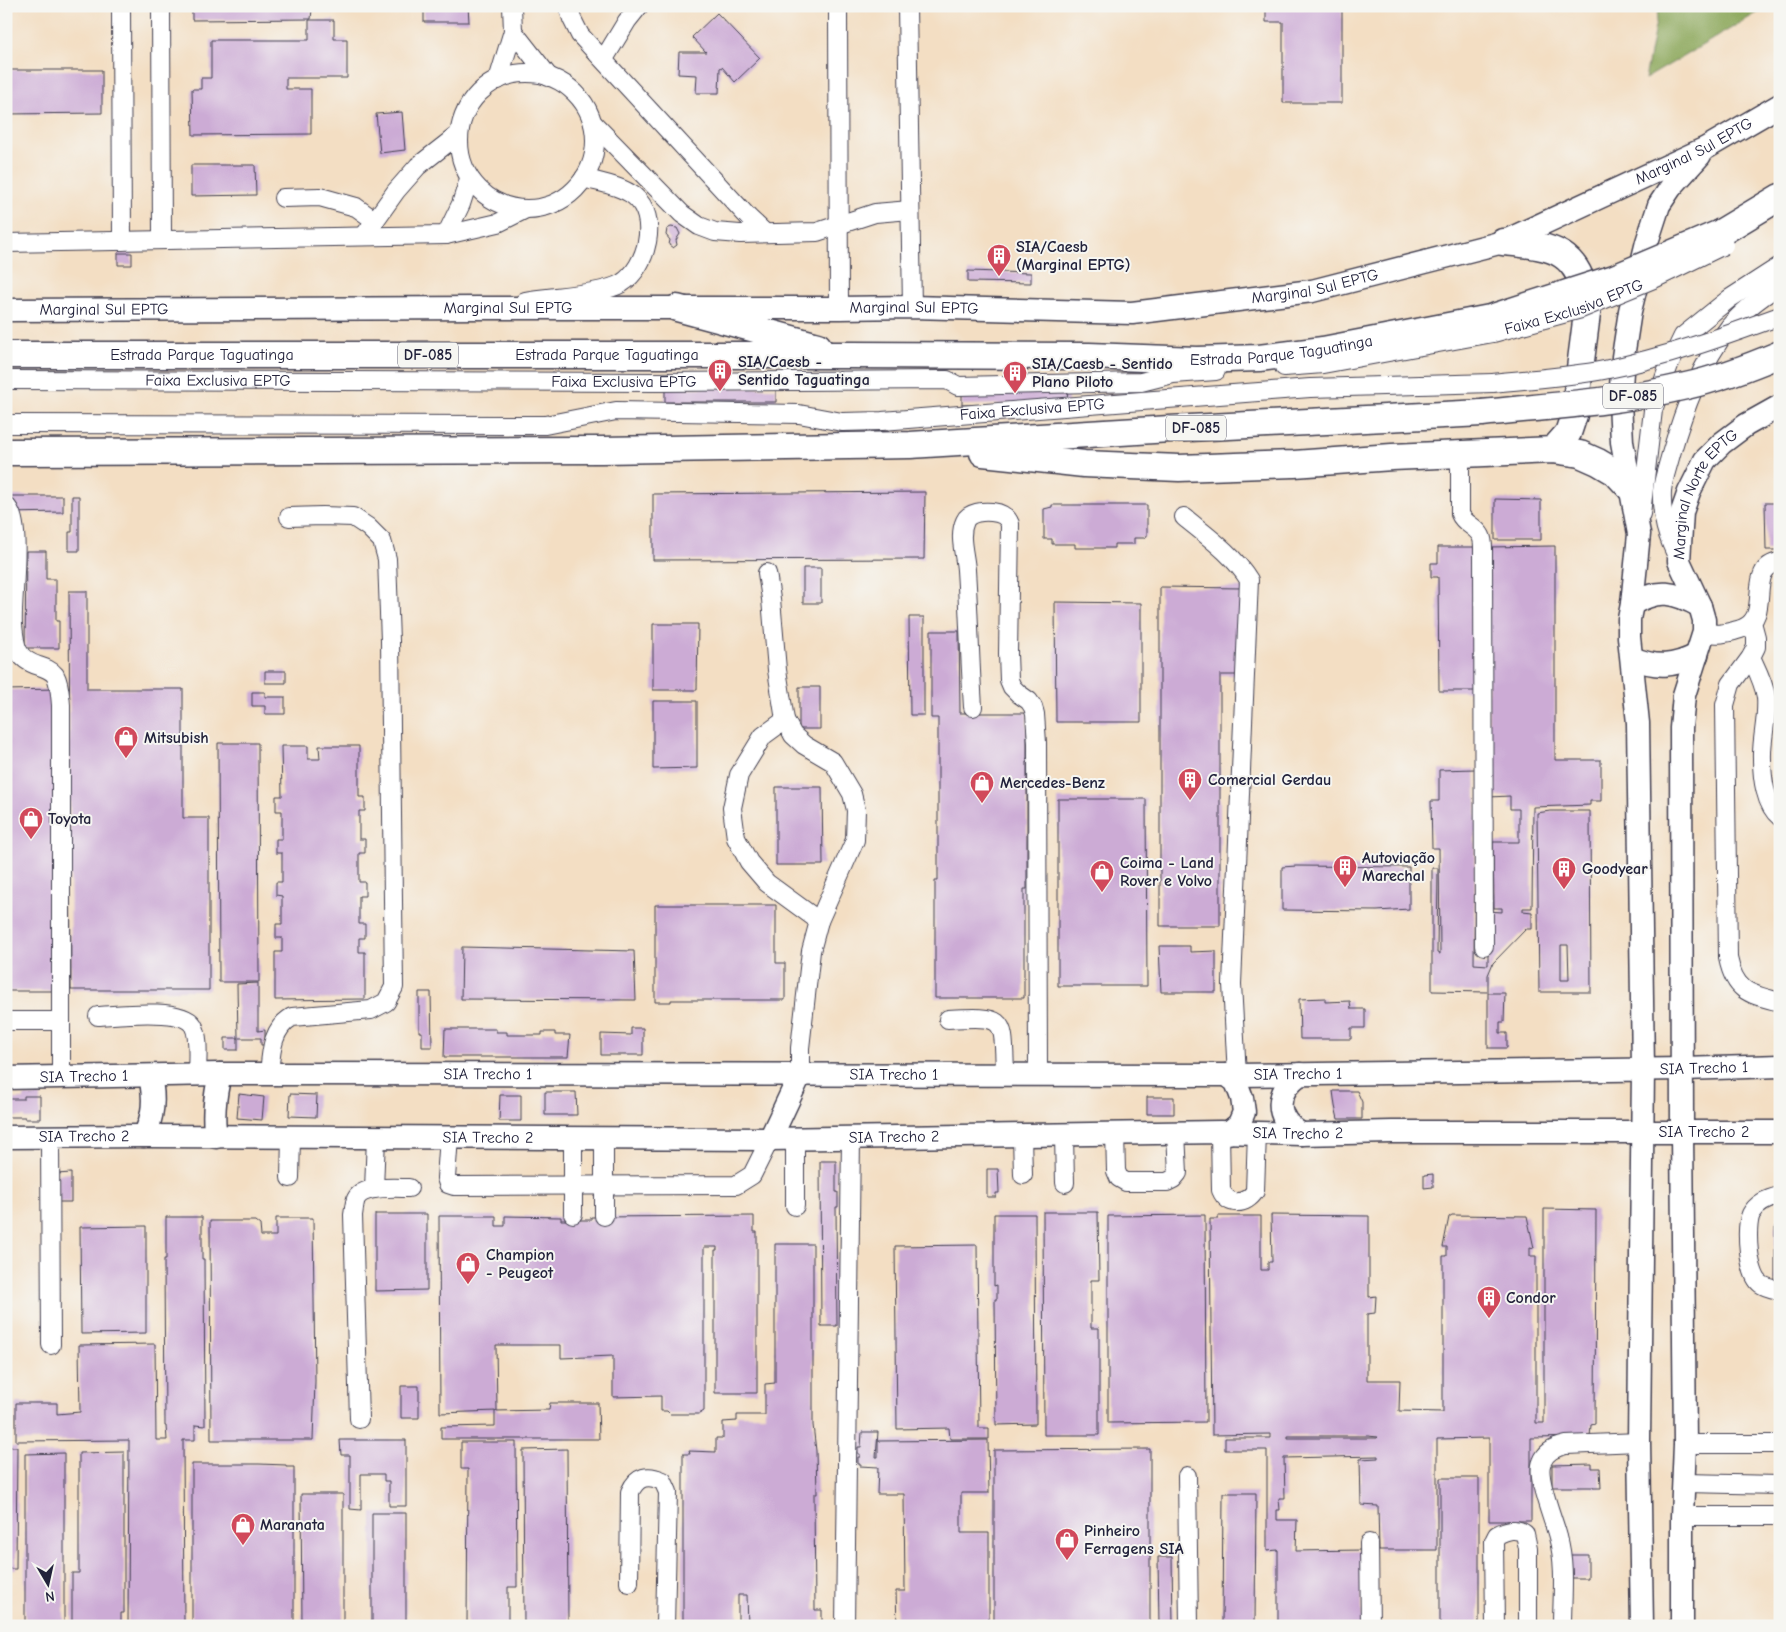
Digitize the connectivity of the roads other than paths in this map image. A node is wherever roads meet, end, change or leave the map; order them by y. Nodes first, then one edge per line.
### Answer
1 (121, 6) edge
2 (161, 6) edge
3 (512, 6) edge
4 (568, 6) edge
5 (639, 6) edge
6 (838, 6) edge
7 (907, 6) edge
8 (513, 31) junction
9 (604, 59) junction
10 (549, 77) junction
11 (498, 80) junction
12 (1780, 106) edge
13 (593, 123) junction
14 (459, 134) junction
15 (1706, 148) junction
16 (584, 178) junction
17 (469, 179) junction
18 (1780, 197) edge
19 (283, 198) dead end
20 (524, 210) junction
21 (910, 210) junction
22 (1780, 212) edge
23 (374, 220) junction
24 (840, 226) junction
25 (765, 233) junction
26 (446, 235) junction
27 (364, 236) junction
28 (1722, 239) junction
29 (162, 240) junction
30 (122, 241) junction
31 (1503, 242) junction
32 (6, 243) edge
33 (1780, 266) edge
34 (1780, 285) edge
35 (912, 306) junction
36 (482, 308) junction
37 (678, 308) junction
38 (839, 308) junction
39 (6, 310) edge
40 (1780, 316) edge
41 (1492, 326) junction
42 (1780, 354) edge
43 (6, 355) edge
44 (850, 355) junction
45 (6, 380) edge
46 (1780, 406) edge
47 (6, 424) edge
48 (910, 445) junction
49 (1553, 450) junction
50 (6, 452) edge
51 (1460, 454) junction
52 (1632, 489) junction
53 (6, 506) edge
54 (289, 517) dead end
55 (1184, 517) dead end
56 (1639, 534) junction
57 (1679, 561) junction
58 (1780, 562) edge
59 (767, 573) dead end
60 (1632, 604) junction
61 (1700, 606) junction
62 (1752, 622) junction
63 (1704, 632) junction
64 (1698, 655) junction
65 (1751, 656) junction
66 (1632, 658) junction
67 (972, 707) dead end
68 (785, 720) junction
69 (1780, 817) edge
70 (819, 921) junction
71 (1484, 946) dead end
72 (1780, 1002) edge
73 (98, 1016) dead end
74 (948, 1019) dead end
75 (61, 1020) junction
76 (6, 1021) edge
77 (1779, 1067) edge
78 (1683, 1069) junction
79 (1643, 1070) junction
80 (220, 1074) junction
81 (1038, 1074) junction
82 (1300, 1074) junction
83 (269, 1075) junction
84 (800, 1075) junction
85 (1005, 1075) junction
86 (1232, 1075) junction
87 (150, 1076) junction
88 (197, 1076) junction
89 (61, 1077) junction
90 (6, 1078) edge
91 (1642, 1132) junction
92 (1780, 1132) edge
93 (1114, 1133) junction
94 (1176, 1133) junction
95 (1224, 1133) junction
96 (1257, 1133) junction
97 (1682, 1133) junction
98 (1301, 1134) junction
99 (1022, 1135) junction
100 (1064, 1135) junction
101 (144, 1136) junction
102 (6, 1137) edge
103 (50, 1137) junction
104 (216, 1137) junction
105 (291, 1137) junction
106 (376, 1137) junction
107 (449, 1137) junction
108 (573, 1138) junction
109 (604, 1138) junction
110 (795, 1138) junction
111 (851, 1138) junction
112 (770, 1139) junction
113 (1023, 1176) dead end
114 (290, 1178) dead end
115 (1065, 1183) dead end
116 (573, 1186) junction
117 (604, 1186) junction
118 (409, 1188) dead end
119 (374, 1189) junction
120 (1780, 1196) edge
121 (795, 1206) dead end
122 (573, 1214) dead end
123 (604, 1216) dead end
124 (1780, 1290) edge
125 (51, 1345) dead end
126 (360, 1419) dead end
127 (1638, 1442) junction
128 (1686, 1444) junction
129 (1780, 1444) edge
130 (1187, 1476) dead end
131 (1684, 1483) junction
132 (1780, 1485) edge
133 (1682, 1516) junction
134 (1779, 1516) edge
135 (1369, 1544) dead end
136 (629, 1583) dead end
137 (665, 1626) edge
138 (845, 1626) edge
139 (1189, 1626) edge
140 (1370, 1626) edge
141 (1494, 1626) edge
142 (1528, 1626) edge
143 (1562, 1626) edge
144 (1642, 1626) edge
145 (1682, 1626) edge

1 - 30 street
2 - 29 street
3 - 8 street
4 - 9 street
5 - 9 street
6 - 24 street
7 - 21 street
8 - 10 street
8 - 11 street
9 - 25 street
10 - 11 street
10 - 13 street
11 - 14 street
12 - 15 main road, Marginal Sul EPTG
13 - 16 street
13 - 25 street
14 - 17 street
14 - 23 street
15 - 31 main road, Marginal Sul EPTG
15 - 52 main road
16 - 20 street
16 - 36 street
17 - 20 street
17 - 26 street
18 - 28 highway, Estrada Parque Taguatinga / DF-085
19 - 23 street
20 - 26 street
21 - 24 street
21 - 35 street
22 - 28 street
23 - 27 street
24 - 25 street
24 - 38 street
26 - 27 street
27 - 29 street
28 - 41 highway, Estrada Parque Taguatinga / DF-085, bridge
29 - 30 street
30 - 32 street
31 - 35 main road, Marginal Sul EPTG
31 - 49 highway
33 - 56 street
34 - 57 street
35 - 38 main road, Marginal Sul EPTG
36 - 37 main road, Marginal Sul EPTG
36 - 39 main road, Marginal Sul EPTG
37 - 38 main road, Marginal Sul EPTG
37 - 44 highway
40 - 47 street, Faixa Exclusiva EPTG, bridge
41 - 44 highway, Estrada Parque Taguatinga / DF-085
41 - 45 street, Faixa Exclusiva EPTG
42 - 48 highway, DF-085, bridge
43 - 44 highway, Estrada Parque Taguatinga / DF-085
46 - 57 main road, Marginal Norte EPTG
48 - 50 highway, DF-085
48 - 51 highway
49 - 51 highway
49 - 52 highway
51 - 71 street
52 - 56 main road
53 - 75 street
54 - 83 street
55 - 86 street
56 - 60 main road
57 - 61 main road, Marginal Norte EPTG
58 - 62 street
59 - 68 street
60 - 61 main road
60 - 66 main road
61 - 63 main road
62 - 63 street
62 - 65 street
63 - 64 main road
64 - 66 main road
64 - 78 main road
65 - 69 street
65 - 72 street
66 - 79 main road
67 - 81 street
68 - 70 street
68 - 70 street
70 - 84 street
73 - 88 street
74 - 85 street
75 - 76 street
75 - 89 street
77 - 78 main road, SIA Trecho 1
78 - 79 main road, SIA Trecho 1
78 - 97 main road
79 - 82 main road, SIA Trecho 1
79 - 91 main road
80 - 83 main road, SIA Trecho 1
80 - 88 main road, SIA Trecho 1
80 - 104 main road
81 - 85 main road, SIA Trecho 1
81 - 86 main road, SIA Trecho 1
82 - 86 main road, SIA Trecho 1
82 - 98 main road
83 - 84 main road, SIA Trecho 1
84 - 85 main road, SIA Trecho 1
84 - 112 main road
86 - 95 main road
87 - 88 main road, SIA Trecho 1
87 - 89 main road, SIA Trecho 1
87 - 101 main road
89 - 90 main road, SIA Trecho 1
91 - 97 main road, SIA Trecho 2
91 - 98 main road, SIA Trecho 2
91 - 127 main road
92 - 97 main road, SIA Trecho 2
93 - 94 main road, SIA Trecho 2
93 - 94 street
93 - 100 main road, SIA Trecho 2
94 - 95 main road, SIA Trecho 2
95 - 96 main road, SIA Trecho 2
95 - 96 street
96 - 98 main road, SIA Trecho 2
97 - 128 main road
99 - 100 main road, SIA Trecho 2
99 - 111 main road, SIA Trecho 2
99 - 113 street
100 - 115 street
101 - 103 main road, SIA Trecho 2
101 - 104 main road, SIA Trecho 2
102 - 103 main road, SIA Trecho 2
103 - 125 street
104 - 105 main road, SIA Trecho 2
105 - 106 main road, SIA Trecho 2
105 - 114 street
106 - 107 main road, SIA Trecho 2
106 - 119 street
107 - 108 main road, SIA Trecho 2
107 - 116 street
108 - 109 main road, SIA Trecho 2
108 - 116 street
109 - 112 main road, SIA Trecho 2
109 - 117 street
110 - 111 main road, SIA Trecho 2
110 - 112 main road, SIA Trecho 2
110 - 121 street
111 - 138 street
112 - 117 street
116 - 117 street
116 - 122 street
117 - 123 street
118 - 119 street
119 - 126 street
120 - 124 street
127 - 143 street
127 - 144 main road
128 - 129 street
128 - 131 main road
130 - 139 street
131 - 132 street
131 - 133 main road
133 - 134 street
133 - 145 main road
135 - 140 street
136 - 137 street
141 - 142 street

